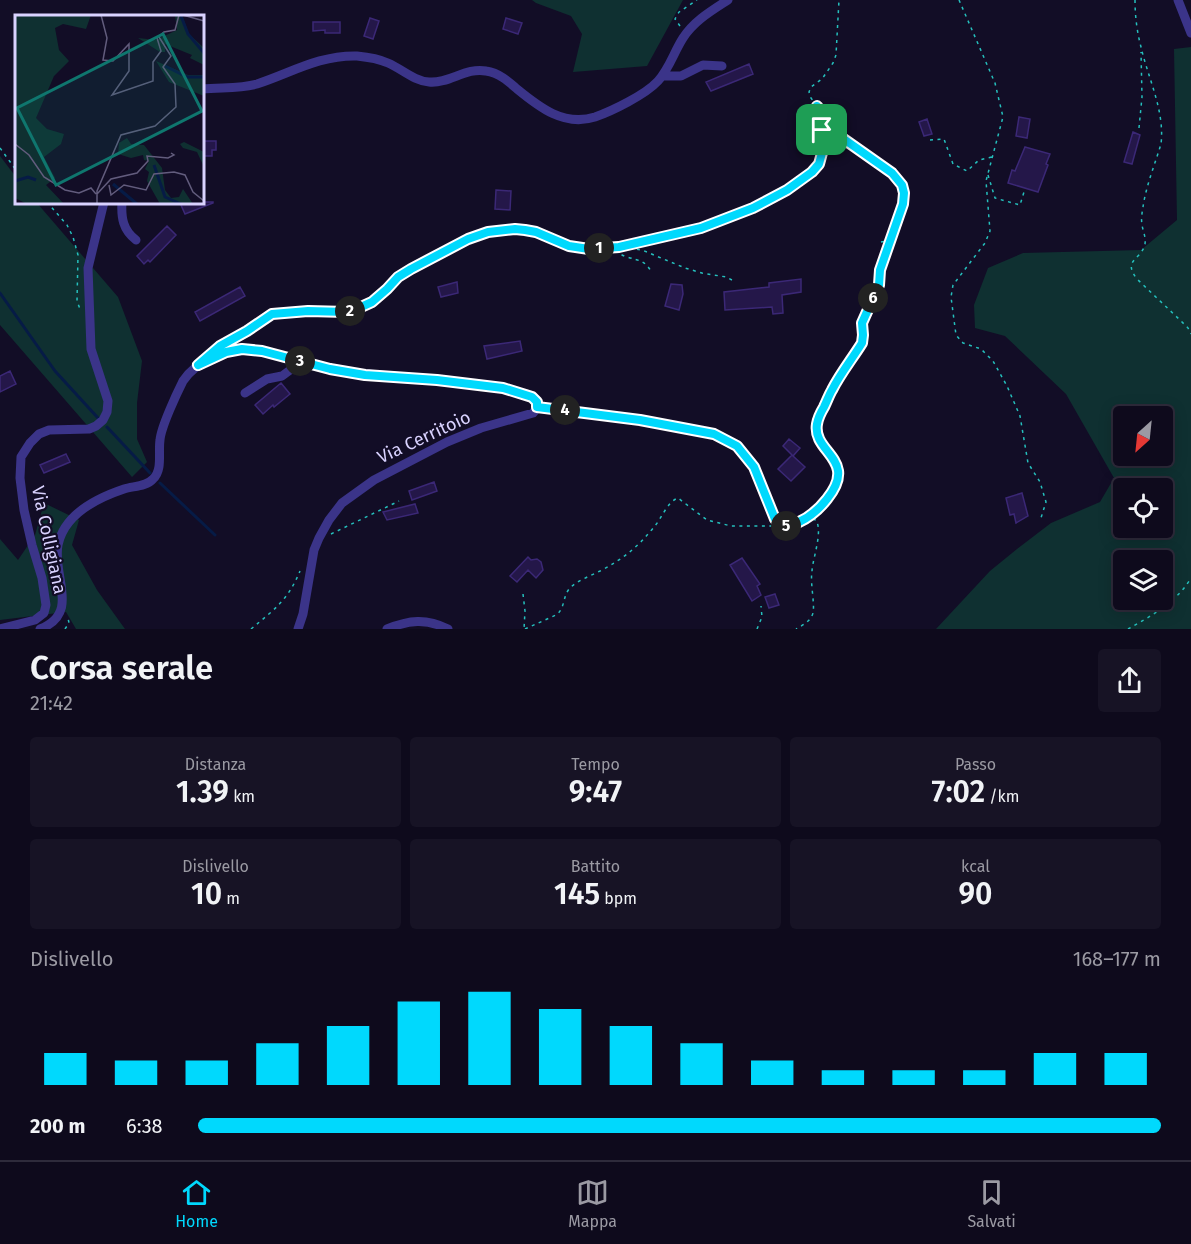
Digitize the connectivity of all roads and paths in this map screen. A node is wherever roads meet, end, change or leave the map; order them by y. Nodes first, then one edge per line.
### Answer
1 (697, 0) edge
2 (728, 0) edge
3 (839, 0) edge
4 (959, 0) edge
5 (1134, 0) edge
6 (1178, 0) edge
7 (689, 30) junction
8 (1191, 33) edge
9 (1141, 48) junction
10 (722, 66) dead end
11 (662, 76) junction
12 (204, 89) edge
13 (817, 106) junction
14 (1139, 129) dead end
15 (930, 140) dead end
16 (0, 148) edge
17 (993, 156) junction
18 (15, 169) edge
19 (988, 174) junction
20 (1024, 192) dead end
21 (49, 204) edge
22 (104, 204) edge
23 (122, 204) edge
24 (892, 239) junction
25 (136, 240) dead end
26 (880, 242) dead end
27 (619, 247) junction
28 (607, 248) junction
29 (652, 273) dead end
30 (736, 282) dead end
31 (81, 310) dead end
32 (1191, 334) edge
33 (225, 343) dead end
34 (301, 362) junction
35 (245, 393) dead end
36 (537, 407) junction
37 (399, 501) dead end
38 (808, 518) junction
39 (1040, 522) dead end
40 (783, 526) junction
41 (317, 542) junction
42 (301, 570) dead end
43 (1191, 578) edge
44 (523, 594) dead end
45 (761, 606) dead end
46 (0, 629) edge
47 (40, 629) edge
48 (251, 629) edge
49 (298, 629) edge
50 (387, 629) edge
51 (448, 629) edge
52 (524, 629) edge
53 (757, 629) edge
54 (796, 629) edge
55 (1128, 629) edge

1 - 7 path
2 - 7 street
3 - 13 path
4 - 17 path
5 - 9 path
6 - 8 street
7 - 11 street
9 - 14 path
9 - 32 path
10 - 11 street
11 - 12 street
13 - 24 path
13 - 27 path
15 - 17 path
16 - 18 path
17 - 19 path
19 - 20 path
19 - 39 path
21 - 31 path
22 - 46 street, Via Colligiana
23 - 25 street
24 - 26 path
24 - 38 path
27 - 28 path
27 - 30 path
28 - 29 path
28 - 33 path
34 - 35 street
34 - 36 street, Via Cerritoio
34 - 47 street, Via Cerritoio
36 - 40 path
36 - 41 street, Via Cerritoio
37 - 41 path
38 - 40 path
38 - 54 path
40 - 52 path
41 - 49 street, Via Cerritoio
42 - 48 path
43 - 55 path
44 - 52 path
45 - 53 path
50 - 51 street

